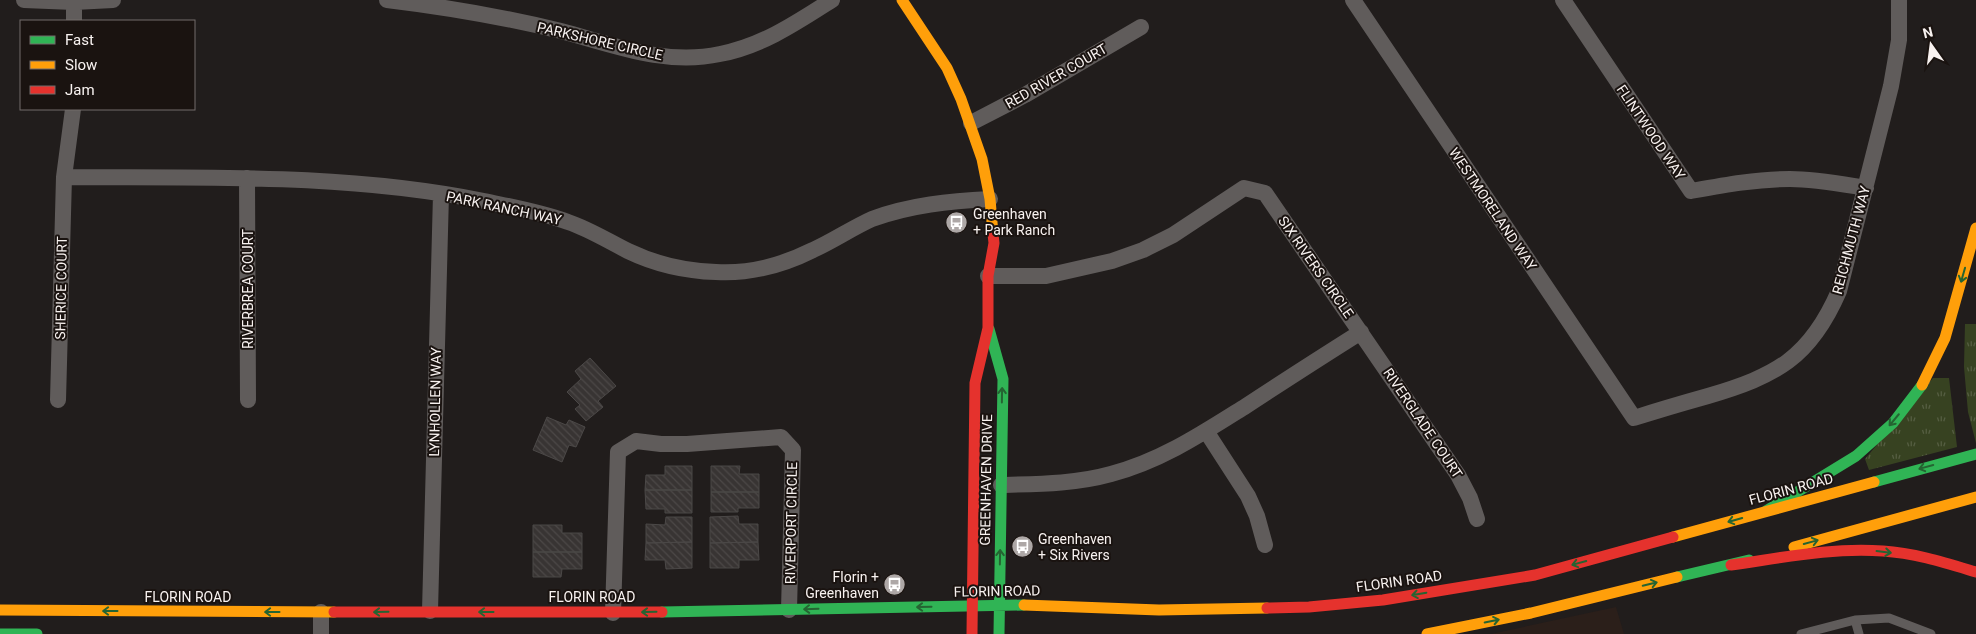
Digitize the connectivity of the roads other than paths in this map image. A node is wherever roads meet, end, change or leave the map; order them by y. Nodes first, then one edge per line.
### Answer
1 (24, 0) edge
2 (113, 0) edge
3 (386, 0) edge
4 (832, 0) edge
5 (902, 0) edge
6 (1352, 0) edge
7 (1563, 0) edge
8 (1899, 0) edge
9 (74, 2) junction
10 (74, 20) edge
11 (1141, 27) dead end
12 (73, 110) edge
13 (971, 123) junction
14 (64, 177) junction
15 (247, 178) junction
16 (1866, 188) junction
17 (441, 194) junction
18 (990, 199) junction
19 (1976, 228) edge
20 (988, 276) junction
21 (988, 328) junction
22 (1361, 332) junction
23 (58, 400) dead end
24 (248, 400) dead end
25 (1634, 418) joint
26 (1206, 431) junction
27 (1976, 454) edge
28 (1001, 485) junction
29 (1976, 497) edge
30 (1766, 511) junction
31 (1477, 519) dead end
32 (1265, 545) dead end
33 (1731, 565) junction
34 (1976, 572) edge
35 (972, 606) junction
36 (1000, 606) junction
37 (0, 610) edge
38 (789, 610) junction
39 (430, 611) junction
40 (321, 612) junction
41 (613, 613) junction
42 (1855, 620) junction
43 (1466, 630) edge
44 (0, 634) edge
45 (37, 634) edge
46 (321, 634) edge
47 (972, 634) edge
48 (999, 634) edge
49 (1427, 634) edge
50 (1801, 634) edge
51 (1859, 634) edge
52 (1931, 634) edge

1 - 9 street
2 - 9 street
3 - 4 street, PARKSHORE CIRCLE
5 - 13 main road, GREENHAVEN DRIVE
6 - 25 street, WESTMORELAND WAY
7 - 16 street, FLINTWOOD WAY
8 - 16 street, REICHMUTH WAY
9 - 10 street
11 - 13 street, RED RIVER COURT
12 - 14 street
13 - 18 main road, GREENHAVEN DRIVE
14 - 15 street, PARK RANCH WAY
14 - 23 street, SHERICE COURT
15 - 17 street, PARK RANCH WAY
15 - 24 street, RIVERBREA COURT
16 - 25 street, REICHMUTH WAY
17 - 18 street, PARK RANCH WAY
17 - 39 street, LYNHOLLEN WAY
18 - 20 main road, GREENHAVEN DRIVE
19 -> 30 main road
20 - 21 main road, GREENHAVEN DRIVE
20 - 22 street, SIX RIVERS CIRCLE
28 -> 21 main road, GREENHAVEN DRIVE
21 - 35 main road, GREENHAVEN DRIVE
22 - 26 street, SIX RIVERS CIRCLE
22 - 31 street, RIVERGLADE COURT
26 - 28 street, SIX RIVERS CIRCLE
26 - 32 street
27 -> 30 main road, FLORIN ROAD
36 -> 28 main road, GREENHAVEN DRIVE
33 -> 29 main road
30 -> 36 main road, FLORIN ROAD
33 -> 34 main road
43 -> 33 main road
35 - 36 main road, FLORIN ROAD
35 -> 38 main road, FLORIN ROAD
35 - 47 main road, GREENHAVEN DRIVE
36 - 48 main road, GREENHAVEN DRIVE
40 -> 37 main road, FLORIN ROAD
38 -> 41 main road, FLORIN ROAD
38 - 41 street, RIVERPORT CIRCLE
39 -> 40 main road, FLORIN ROAD
41 -> 39 main road, FLORIN ROAD
40 - 46 street
42 - 50 lane
42 - 51 lane
42 - 52 lane
43 - 49 main road
44 - 45 main road

